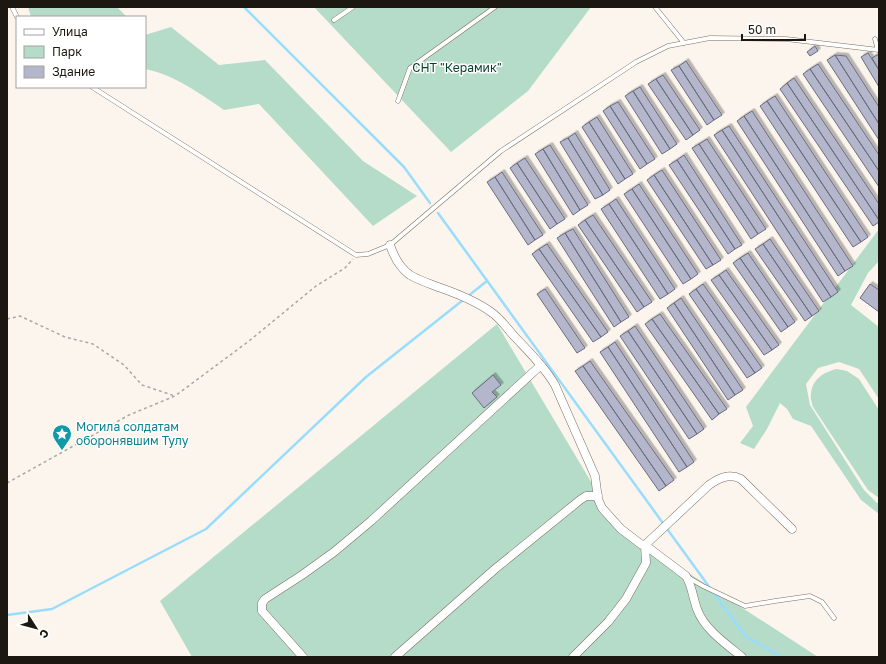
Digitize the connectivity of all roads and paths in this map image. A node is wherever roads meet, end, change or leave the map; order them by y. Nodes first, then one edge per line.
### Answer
1 (12, 7) edge
2 (353, 7) edge
3 (495, 7) edge
4 (655, 7) edge
5 (16, 16) edge
6 (334, 20) dead end
7 (875, 39) dead end
8 (684, 43) junction
9 (879, 50) edge
10 (94, 88) edge
11 (398, 101) dead end
12 (390, 245) junction
13 (356, 255) junction
14 (7, 319) edge
15 (541, 365) junction
16 (175, 396) junction
17 (7, 483) edge
18 (598, 496) junction
19 (792, 530) dead end
20 (645, 546) junction
21 (686, 576) junction
22 (834, 618) dead end
23 (303, 657) edge
24 (395, 657) edge
25 (573, 657) edge
26 (742, 657) edge

1 - 5 lane
2 - 6 lane
3 - 11 lane
4 - 8 lane
7 - 9 lane
8 - 9 lane
8 - 12 lane
10 - 13 lane
12 - 13 lane
12 - 15 street
13 - 16 path
14 - 16 path
15 - 18 street
15 - 23 street
16 - 17 path
18 - 20 street
18 - 24 street
19 - 20 street
20 - 21 street
20 - 25 street
21 - 22 lane
21 - 26 street

